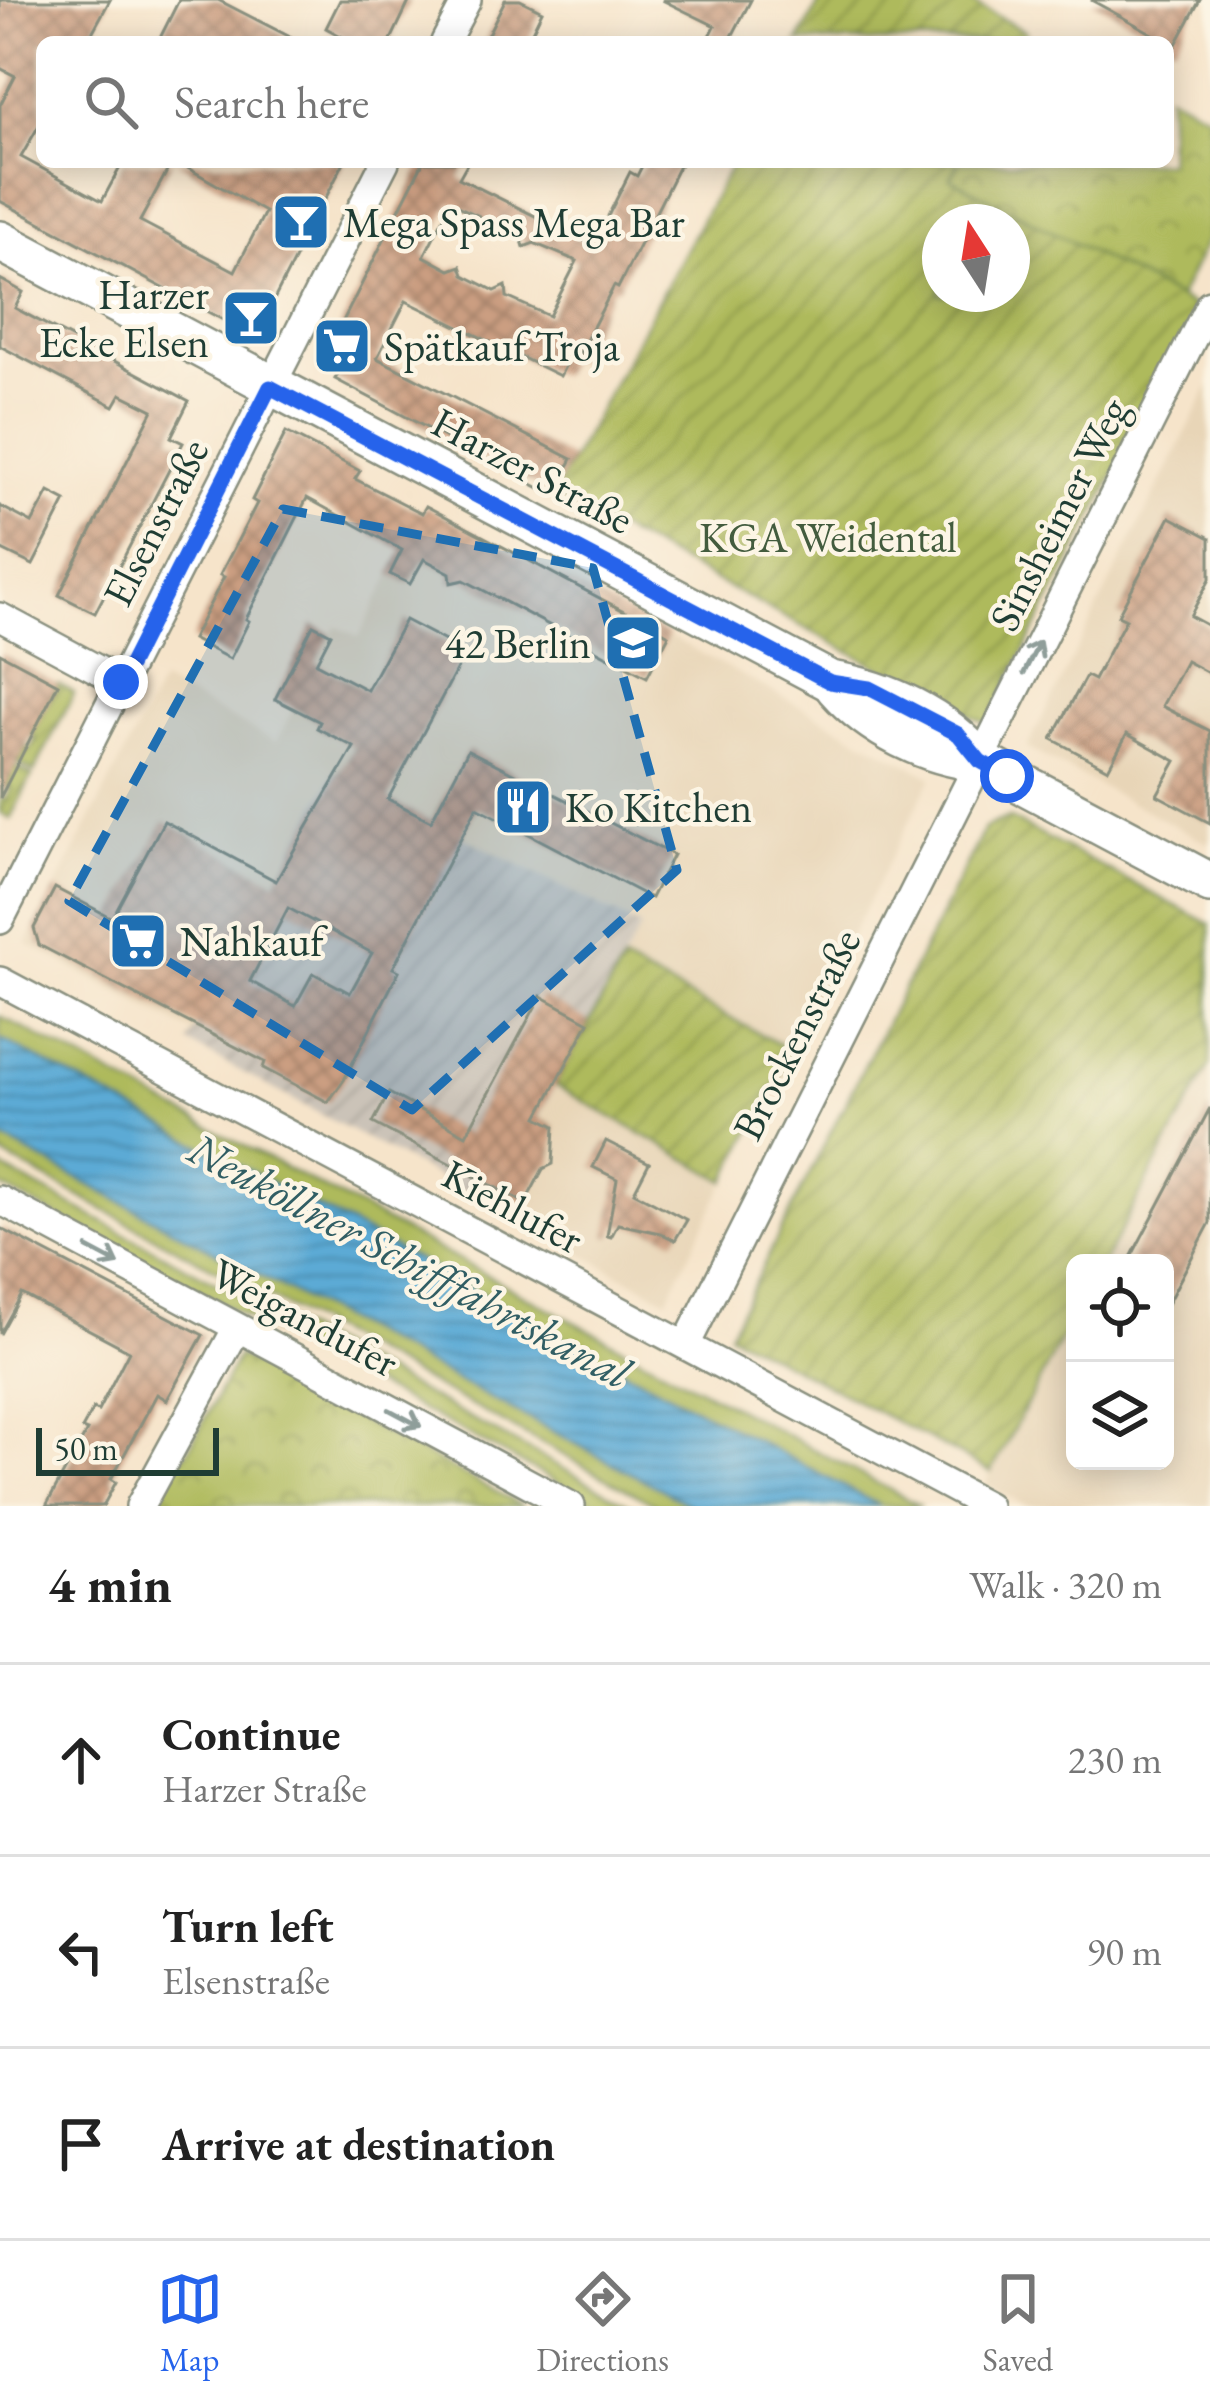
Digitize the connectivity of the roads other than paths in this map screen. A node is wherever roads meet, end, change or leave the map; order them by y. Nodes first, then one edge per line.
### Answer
1 (467, 0) edge
2 (449, 36) edge
3 (382, 168) edge
4 (0, 241) edge
5 (1210, 304) edge
6 (270, 387) junction
7 (0, 617) edge
8 (121, 682) junction
9 (980, 761) junction
10 (1210, 883) edge
11 (0, 920) edge
12 (0, 981) edge
13 (0, 1200) edge
14 (237, 1328) junction
15 (686, 1345) junction
16 (140, 1506) edge
17 (571, 1506) edge
18 (987, 1506) edge

1 - 2 street
3 - 6 street, Elsenstraße
4 - 6 street, Harzer Straße
9 -> 5 street, Sinsheimer Weg
6 - 8 street, Elsenstraße
6 - 9 street, Harzer Straße
7 - 8 street
8 - 11 street, Elsenstraße
9 - 10 street, Harzer Straße
9 - 15 street, Brockenstraße
12 - 15 street, Kiehlufer
13 -> 14 street, Weigandufer
14 - 16 street
14 -> 17 street, Weigandufer
15 - 18 street, Kiehlufer

